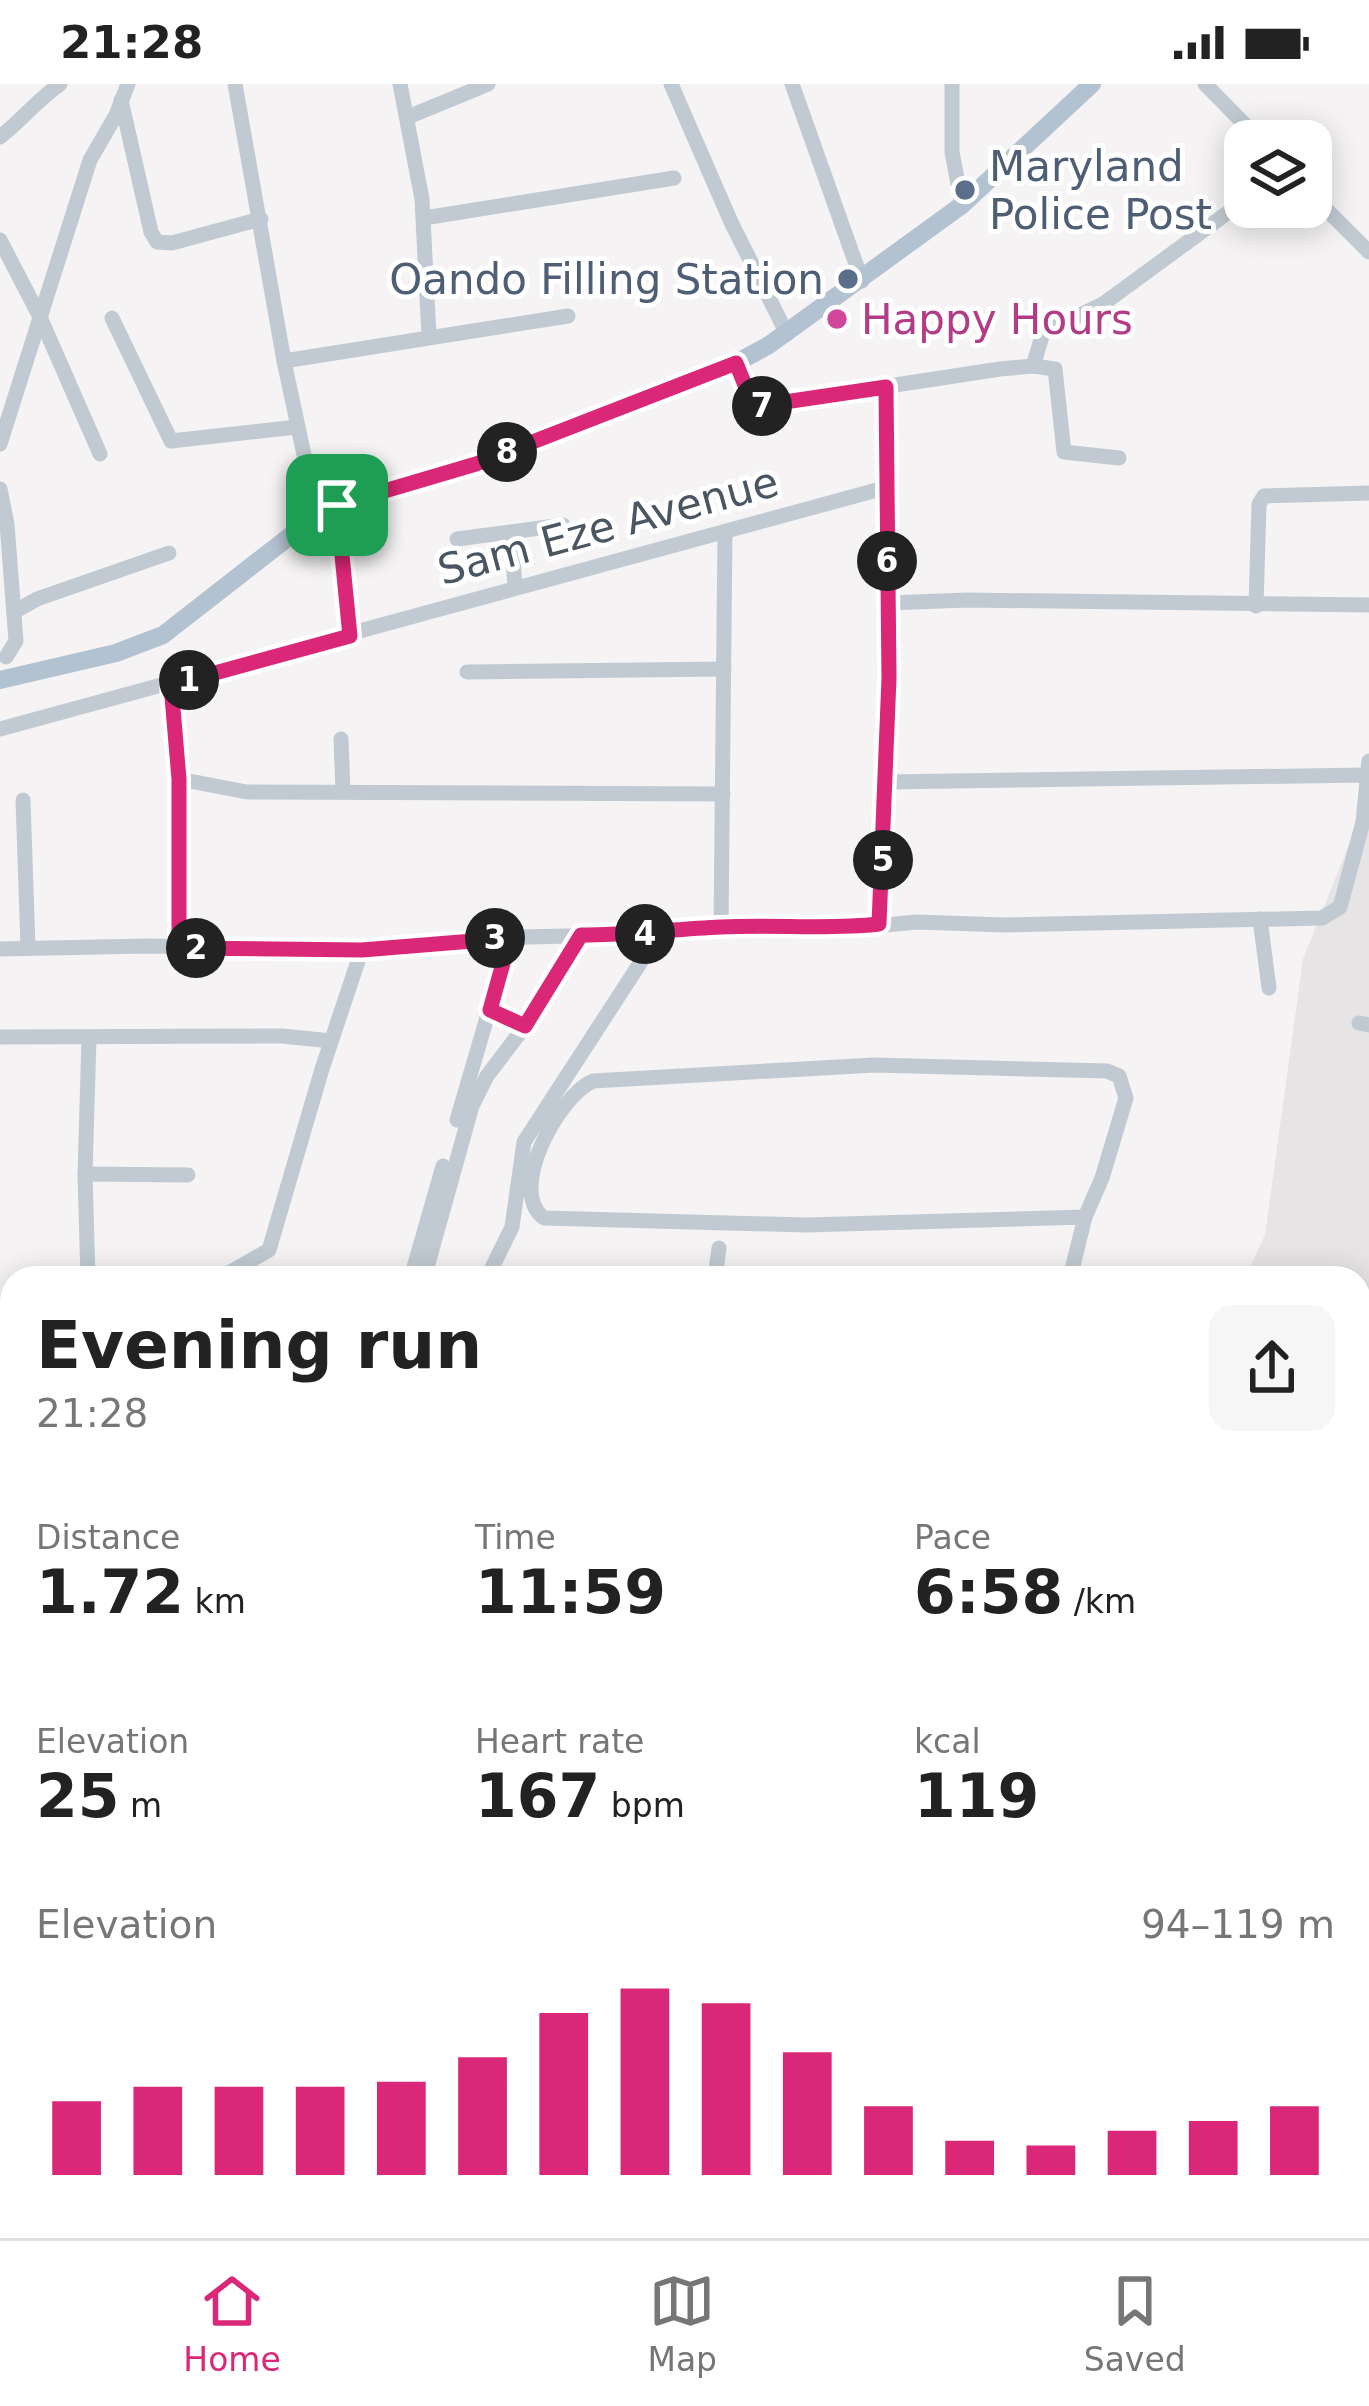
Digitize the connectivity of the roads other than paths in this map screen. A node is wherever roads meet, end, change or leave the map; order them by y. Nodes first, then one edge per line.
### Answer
1 (60, 84) edge
2 (236, 84) edge
3 (400, 84) edge
4 (488, 84) edge
5 (671, 84) edge
6 (791, 84) edge
7 (952, 84) edge
8 (1092, 84) edge
9 (1205, 84) edge
10 (122, 89) edge
11 (408, 117) junction
12 (1240, 120) edge
13 (0, 136) edge
14 (674, 178) dead end
15 (962, 205) junction
16 (1224, 215) edge
17 (1332, 215) edge
18 (261, 218) junction
19 (424, 218) junction
20 (0, 240) edge
21 (1369, 252) edge
22 (862, 280) junction
23 (568, 316) dead end
24 (40, 317) junction
25 (112, 318) dead end
26 (787, 334) junction
27 (430, 336) junction
28 (284, 361) junction
29 (736, 363) junction
30 (1033, 366) junction
31 (886, 387) junction
32 (0, 389) edge
33 (10, 408) junction
34 (297, 428) junction
35 (0, 444) edge
36 (100, 454) dead end
37 (1119, 458) dead end
38 (887, 487) junction
39 (0, 488) edge
40 (1369, 494) edge
41 (337, 505) junction
42 (317, 516) junction
43 (563, 525) dead end
44 (725, 532) junction
45 (511, 533) junction
46 (457, 538) dead end
47 (170, 553) dead end
48 (515, 586) junction
49 (887, 603) junction
50 (1369, 605) edge
51 (1256, 606) junction
52 (14, 612) junction
53 (350, 636) junction
54 (3, 653) edge
55 (724, 669) junction
56 (467, 672) dead end
57 (8, 678) edge
58 (171, 685) junction
59 (0, 729) edge
60 (341, 739) dead end
61 (1367, 768) edge
62 (179, 779) junction
63 (887, 782) junction
64 (343, 791) junction
65 (723, 794) junction
66 (23, 800) dead end
67 (1260, 919) junction
68 (879, 924) junction
69 (721, 927) junction
70 (659, 934) junction
71 (581, 935) junction
72 (510, 938) junction
73 (28, 947) junction
74 (179, 948) junction
75 (0, 949) edge
76 (362, 950) junction
77 (1269, 988) dead end
78 (490, 1010) junction
79 (525, 1026) junction
80 (0, 1037) edge
81 (89, 1038) junction
82 (332, 1041) junction
83 (85, 1174) junction
84 (188, 1175) dead end
85 (1085, 1217) junction
86 (719, 1248) dead end
87 (88, 1266) edge
88 (241, 1266) edge
89 (415, 1266) edge
90 (427, 1266) edge
91 (493, 1266) edge
92 (717, 1266) edge
93 (1073, 1266) edge

1 - 13 street
2 - 18 street
3 - 11 street
4 - 11 street
5 - 26 street
6 - 22 street
7 - 15 street
8 - 15 main road
9 - 12 street
10 - 18 street
10 - 24 street
11 - 19 street
14 - 19 street
15 - 22 main road
16 - 30 street
17 - 21 street
18 - 28 street
19 - 27 street
20 - 24 street
22 - 26 main road
23 - 27 street
24 - 33 street
24 - 36 street
25 - 34 street
26 - 29 main road
27 - 28 street
28 - 34 street
29 - 31 street
29 - 41 main road
30 - 31 street
30 - 37 street
31 - 38 street
32 - 33 street
33 - 35 street
34 - 42 street
38 - 44 street, Sam Eze Avenue
38 - 49 street
39 - 52 street
40 - 51 street
41 - 42 main road
41 - 53 street
42 - 57 main road
43 - 45 street
44 - 48 street, Sam Eze Avenue
44 - 55 street
45 - 46 street
45 - 48 street
47 - 52 street
48 - 53 street, Sam Eze Avenue
49 - 51 street
49 - 63 street
50 - 51 street
52 - 54 street
53 - 58 street, Sam Eze Avenue
54 - 57 street
55 - 56 street
55 - 65 street
58 - 59 street, Sam Eze Avenue
58 - 62 street
60 - 64 street
61 - 63 street
61 - 67 street
62 - 64 street
62 - 74 street
63 - 68 street
64 - 65 street
65 - 69 street
66 - 73 street
67 - 68 street
67 - 77 street
68 - 69 street
69 - 70 street
70 - 71 street
70 - 91 street
71 - 72 street
71 - 79 street
72 - 76 street
72 - 78 street
73 - 74 street
73 - 75 street
74 - 76 street
76 - 82 street
78 - 79 street
78 - 89 street
79 - 90 street
80 - 81 street
81 - 82 street
81 - 83 street
82 - 88 street
83 - 84 street
83 - 87 street
85 - 85 street
85 - 93 street
86 - 92 street

